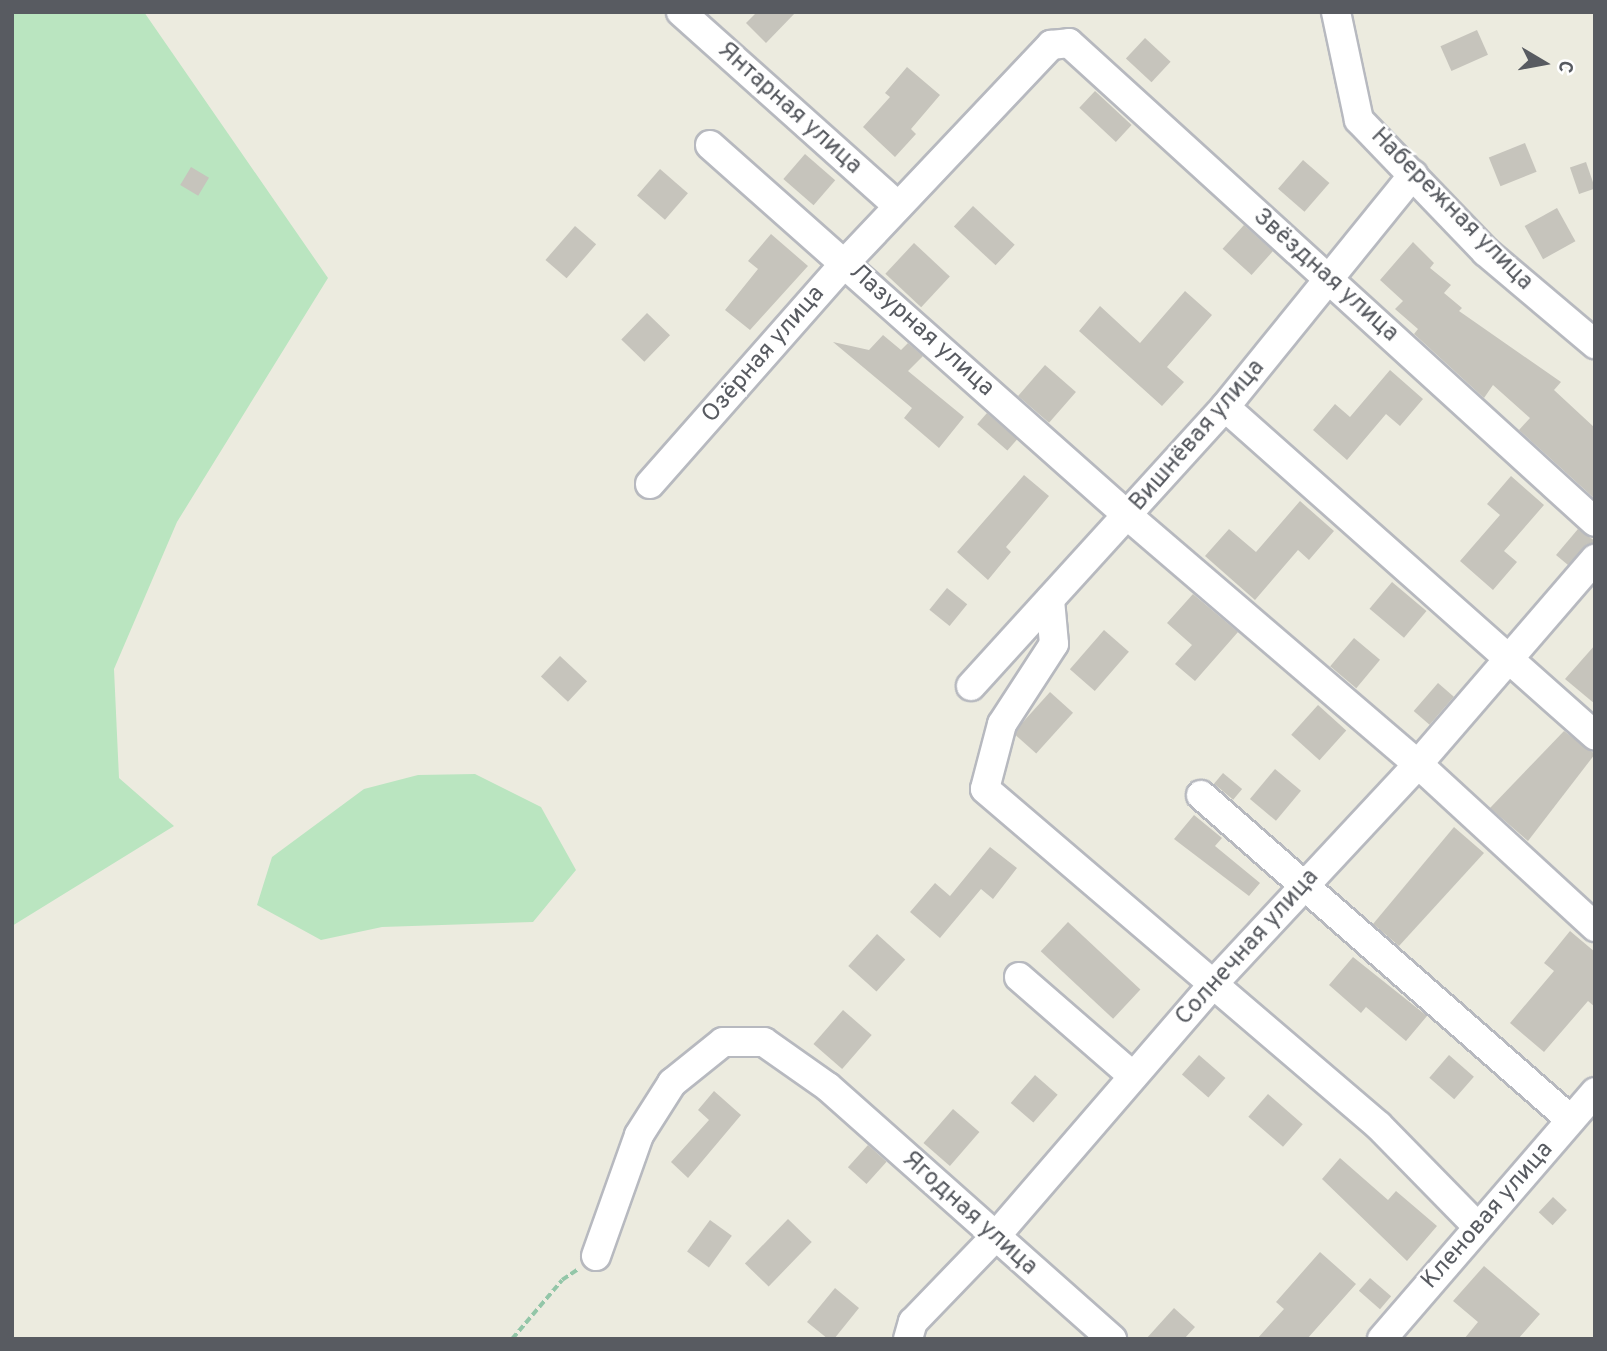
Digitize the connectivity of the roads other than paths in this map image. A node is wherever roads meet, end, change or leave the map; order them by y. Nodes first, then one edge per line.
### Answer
1 (681, 12) edge
2 (1336, 12) edge
3 (1051, 45) joint
4 (710, 145) dead end
5 (1413, 175) junction
6 (898, 206) junction
7 (843, 265) junction
8 (1331, 282) junction
9 (1595, 344) edge
10 (1225, 407) junction
11 (650, 484) dead end
12 (1127, 515) junction
13 (1595, 522) edge
14 (1595, 559) edge
15 (1050, 600) junction
16 (1507, 661) junction
17 (971, 686) dead end
18 (1595, 736) edge
19 (1418, 764) junction
20 (1201, 794) dead end
21 (1305, 886) junction
22 (1595, 927) edge
23 (1018, 977) dead end
24 (1214, 983) junction
25 (1133, 1076) junction
26 (1595, 1092) edge
27 (1571, 1120) junction
28 (1478, 1227) junction
29 (994, 1238) junction
30 (596, 1256) road end
31 (908, 1339) edge
32 (1112, 1339) edge
33 (1382, 1339) edge

1 - 6 street, Янтарная улица
2 - 5 street, Набережная улица
3 - 6 street, Лазурная улица
3 - 8 street, Звёздная улица
4 - 7 street, Озёрная улица
5 - 8 street, Вишнёвая улица
5 - 9 street, Набережная улица
6 - 7 street, Лазурная улица
7 - 11 street, Озёрная улица
7 - 12 street, Лазурная улица
8 - 10 street, Вишнёвая улица
8 - 13 street, Звёздная улица
10 - 12 street, Вишнёвая улица
10 - 16 street
12 - 15 street, Вишнёвая улица
12 - 19 street, Лазурная улица
14 - 16 street, Солнечная улица
15 - 17 street, Вишнёвая улица
15 - 24 street
16 - 18 street
16 - 19 street, Солнечная улица
19 - 21 street, Солнечная улица
19 - 22 street, Лазурная улица
20 - 21 street
21 - 24 street, Солнечная улица
21 - 27 street
23 - 25 street
24 - 25 street, Солнечная улица
24 - 28 street
25 - 29 street, Солнечная улица
26 - 27 street, Кленовая улица
27 - 28 street, Кленовая улица
28 - 33 street, Кленовая улица
29 - 30 street, Ягодная улица
29 - 31 street, Солнечная улица
29 - 32 street, Ягодная улица

